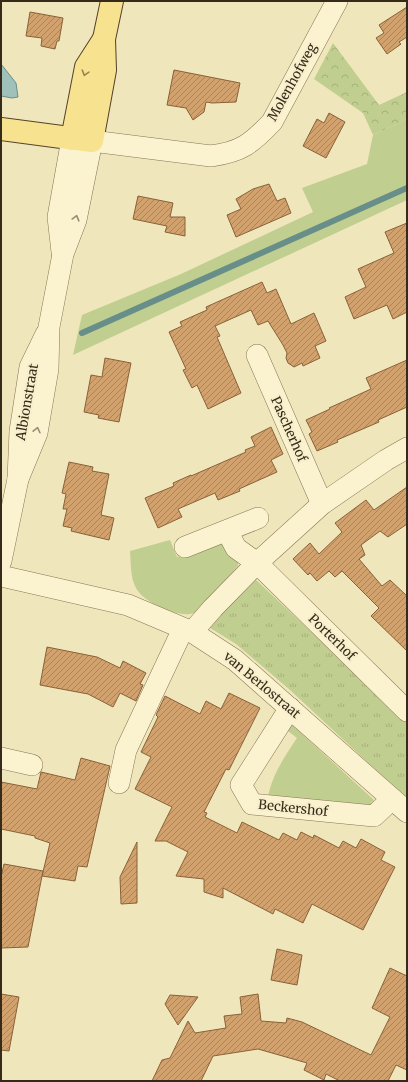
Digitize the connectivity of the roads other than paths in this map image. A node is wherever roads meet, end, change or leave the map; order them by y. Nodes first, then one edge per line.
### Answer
1 (112, 1) edge
2 (337, 1) edge
3 (1, 129) edge
4 (82, 140) junction
5 (257, 355) dead end
6 (407, 448) edge
7 (322, 504) junction
8 (258, 518) dead end
9 (227, 531) junction
10 (185, 547) dead end
11 (1, 561) edge
12 (257, 563) junction
13 (1, 576) edge
14 (188, 631) junction
15 (290, 708) junction
16 (407, 711) edge
17 (1, 758) edge
18 (32, 765) dead end
19 (119, 783) dead end
20 (400, 806) edge

1 - 4 main road
2 - 4 street, Molenhofweg
3 - 4 main road
4 - 11 street, Albionstraat
5 - 7 street, Pascherhof
6 - 7 street
7 - 12 street
8 - 9 street
9 - 10 street
9 - 12 street
12 - 14 street
12 - 16 street, Porterhof
13 - 14 street, van Berlostraat
14 - 15 street, van Berlostraat
14 - 19 street
15 - 20 street, van Berlostraat
15 - 20 street, Beckershof
17 - 18 street

